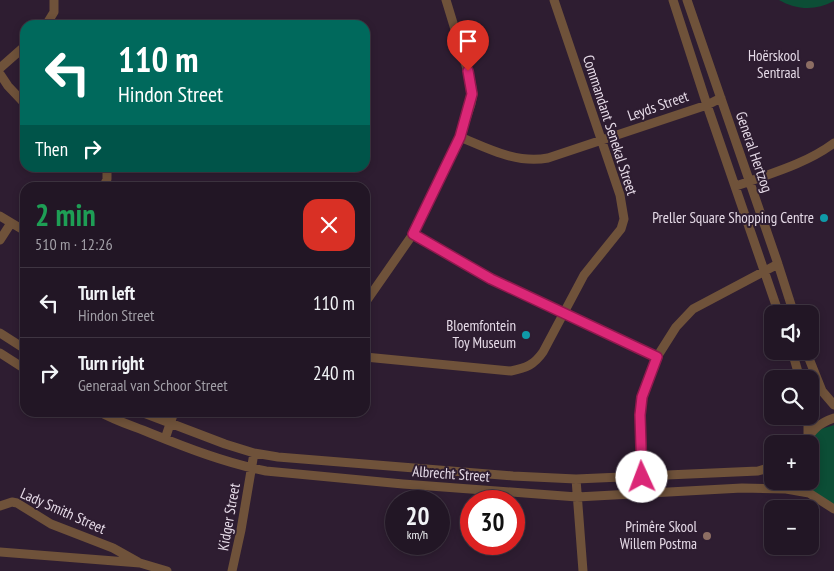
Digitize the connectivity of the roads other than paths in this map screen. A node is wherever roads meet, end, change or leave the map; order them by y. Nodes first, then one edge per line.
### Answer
1 (54, 0) edge
2 (446, 0) edge
3 (554, 0) edge
4 (673, 0) edge
5 (687, 0) edge
6 (50, 20) edge
7 (20, 50) edge
8 (0, 68) edge
9 (0, 74) edge
10 (721, 98) junction
11 (20, 99) edge
12 (707, 104) junction
13 (460, 137) junction
14 (601, 140) junction
15 (834, 143) edge
16 (750, 182) junction
17 (736, 186) junction
18 (0, 216) edge
19 (11, 223) junction
20 (20, 228) edge
21 (413, 234) junction
22 (0, 240) edge
23 (778, 264) junction
24 (764, 270) junction
25 (370, 296) edge
26 (776, 305) edge
27 (791, 305) edge
28 (564, 314) junction
29 (0, 333) edge
30 (20, 346) edge
31 (0, 354) edge
32 (370, 357) edge
33 (657, 357) junction
34 (810, 360) edge
35 (20, 366) edge
36 (834, 405) edge
37 (109, 417) edge
38 (154, 417) edge
39 (173, 417) edge
40 (834, 418) edge
41 (171, 424) junction
42 (810, 435) edge
43 (165, 439) junction
44 (254, 453) junction
45 (251, 468) junction
46 (764, 469) edge
47 (642, 477) junction
48 (576, 479) junction
49 (808, 490) edge
50 (809, 493) junction
51 (577, 497) junction
52 (0, 506) edge
53 (834, 509) edge
54 (0, 552) edge
55 (140, 563) junction
56 (236, 570) edge
57 (167, 571) edge
58 (583, 571) edge

1 - 6 street
2 - 13 street
3 - 14 street, Commandant Senekal Street
4 - 12 street, General Hertzog
5 - 10 street, General Hertzog
7 - 8 street
9 - 11 street
10 - 12 street, Leyds Street
10 - 16 street, General Hertzog
12 - 14 street, Leyds Street
12 - 17 street, General Hertzog
13 - 14 street, Leyds Street
13 - 21 street
14 - 28 street, Commandant Senekal Street
15 - 16 street
16 - 17 street
16 - 23 street, General Hertzog
17 - 24 street, General Hertzog
18 - 19 street
19 - 20 street
19 - 22 street
21 - 25 street
21 - 28 street
23 - 24 street
23 - 27 street, General Hertzog
24 - 26 street, General Hertzog
24 - 33 street
28 - 32 street, Commandant Senekal Street
28 - 33 street
29 - 30 street
31 - 35 street
33 - 47 street
34 - 36 street
37 - 43 street, Albrecht Street
38 - 41 street, Albrecht Street
39 - 41 street
40 - 42 street
41 - 43 street
41 - 44 street, Albrecht Street
43 - 45 street, Albrecht Street
44 - 45 street, Kidger Street
44 - 48 street, Albrecht Street
45 - 51 street, Albrecht Street
45 - 56 street, Kidger Street
46 - 47 street, Albrecht Street
47 - 48 street, Albrecht Street
48 - 51 street
49 - 50 street
50 - 51 street, Albrecht Street
50 - 53 street
51 - 58 street
52 - 55 street, Lady Smith Street
54 - 55 street, Lady Smith Street
55 - 57 street, Lady Smith Street

